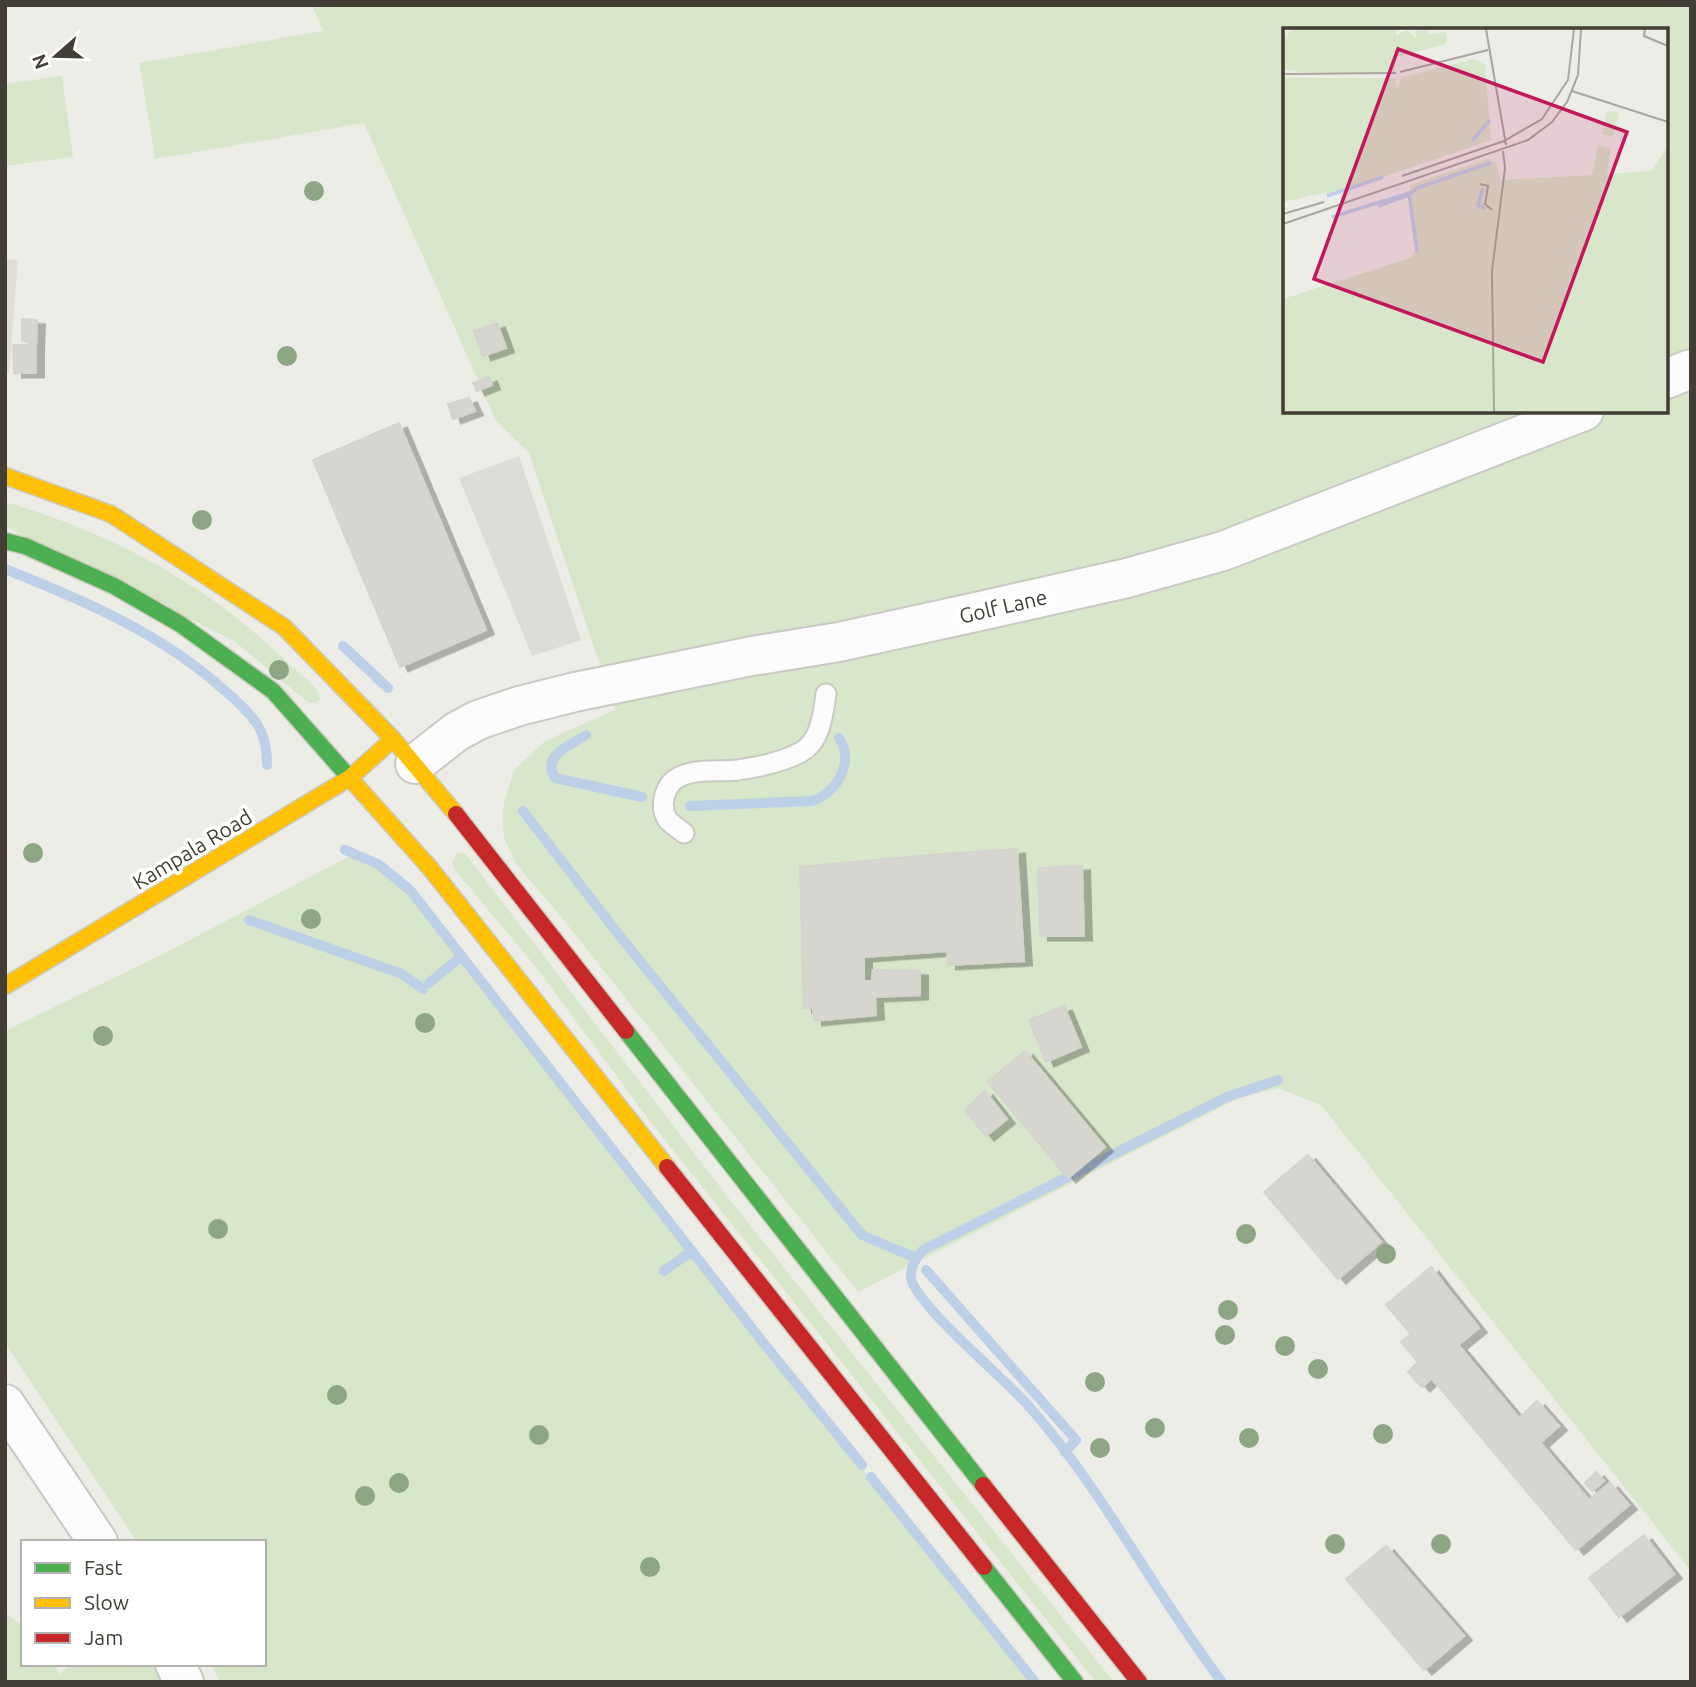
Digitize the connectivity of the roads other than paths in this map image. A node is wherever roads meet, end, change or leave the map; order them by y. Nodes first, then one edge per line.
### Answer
1 (1691, 369) edge
2 (1668, 378) edge
3 (1579, 413) edge
4 (5, 476) edge
5 (5, 541) edge
6 (826, 694) dead end
7 (404, 751) junction
8 (351, 777) junction
9 (684, 833) dead end
10 (5, 986) edge
11 (5, 1404) edge
12 (97, 1540) edge
13 (176, 1666) edge
14 (184, 1682) edge
15 (1075, 1682) edge
16 (1139, 1682) edge

1 - 2 street
3 - 7 street, Golf Lane
4 - 7 main road
5 - 8 main road
6 - 9 lane
7 - 8 main road, Kampala Road
7 - 16 main road
8 - 10 main road, Kampala Road
8 - 15 main road
11 - 12 street
13 - 14 street

